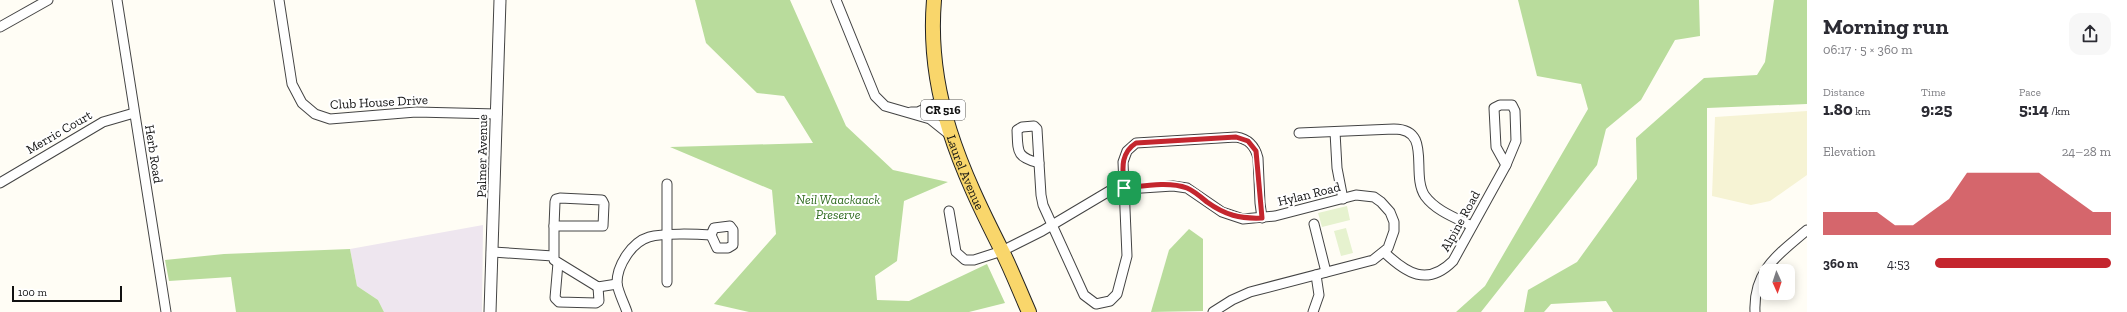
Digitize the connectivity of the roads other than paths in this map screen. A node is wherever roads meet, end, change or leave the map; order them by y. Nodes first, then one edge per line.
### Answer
1 (48, 0) edge
2 (117, 0) edge
3 (279, 0) edge
4 (500, 0) edge
5 (836, 0) edge
6 (934, 0) edge
7 (0, 27) edge
8 (941, 101) junction
9 (902, 112) junction
10 (134, 113) junction
11 (497, 114) junction
12 (1336, 132) junction
13 (1299, 133) dead end
14 (950, 135) junction
15 (1039, 163) dead end
16 (1506, 165) junction
17 (0, 183) edge
18 (667, 184) dead end
19 (1124, 188) junction
20 (1343, 199) junction
21 (949, 211) dead end
22 (1262, 218) junction
23 (1314, 224) dead end
24 (1053, 225) junction
25 (554, 226) junction
26 (1472, 226) junction
27 (1807, 230) edge
28 (711, 235) junction
29 (667, 236) junction
30 (1002, 251) junction
31 (493, 252) junction
32 (1384, 252) junction
33 (556, 260) junction
34 (1326, 272) junction
35 (1316, 275) junction
36 (667, 282) dead end
37 (617, 284) junction
38 (598, 288) junction
39 (166, 312) edge
40 (490, 312) edge
41 (627, 312) edge
42 (1029, 312) edge
43 (1213, 312) edge
44 (1313, 312) edge
45 (1755, 312) edge

1 - 7 street
2 - 10 street, Herb Road
3 - 11 street, Club House Drive
4 - 11 street, Palmer Avenue
5 - 9 street
6 - 8 main road, Laurel Avenue / CR 516
8 - 9 street
8 - 14 main road, Laurel Avenue / CR 516
9 - 14 street
10 - 17 street, Merric Court
10 - 39 street, Herb Road
11 - 31 street, Palmer Avenue
12 - 13 street
12 - 20 street
12 - 26 street
14 - 30 main road, Laurel Avenue / CR 516
15 - 24 street
16 - 16 street, Alpine Road
16 - 26 street, Alpine Road
18 - 29 street
19 - 22 street, Hylan Road
19 - 22 street
19 - 24 street, Hylan Road
19 - 24 street
20 - 22 street, Hylan Road
20 - 32 street, Hylan Road
21 - 30 street, Hylan Road
23 - 34 street
24 - 30 street, Hylan Road
25 - 25 street
25 - 33 street
26 - 32 street, Alpine Road
27 - 45 street
28 - 28 street
28 - 29 street
29 - 36 street
29 - 37 street
30 - 42 main road, Laurel Avenue / CR 516
31 - 33 street
31 - 40 street, Palmer Avenue
32 - 34 street
33 - 38 street
33 - 38 street
34 - 35 street
35 - 43 street
35 - 44 street
37 - 38 street
37 - 41 street

